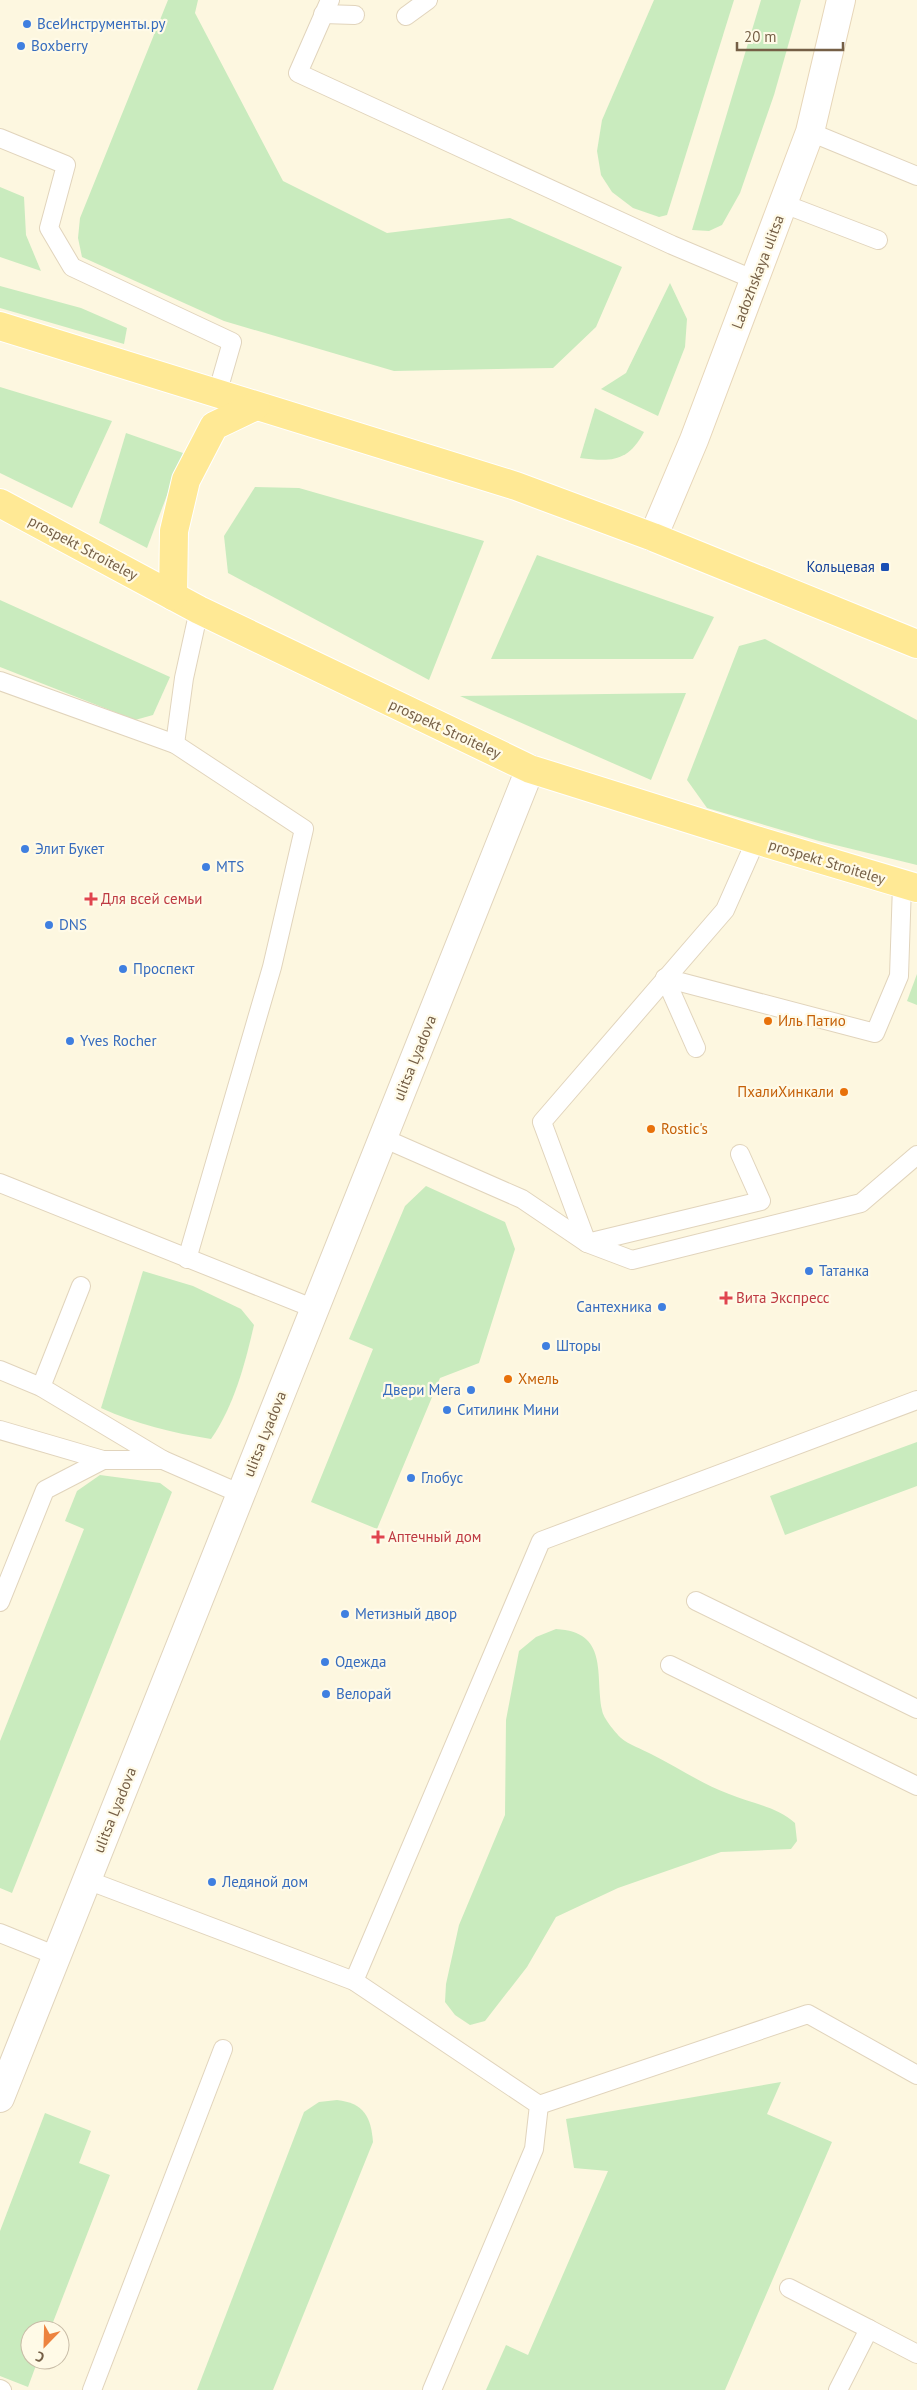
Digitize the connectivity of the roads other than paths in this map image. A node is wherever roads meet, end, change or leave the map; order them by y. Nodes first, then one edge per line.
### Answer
1 (428, 0) edge
2 (841, 0) edge
3 (326, 7) edge
4 (355, 15) dead end
5 (406, 16) dead end
6 (810, 132) junction
7 (0, 138) edge
8 (917, 176) edge
9 (784, 204) junction
10 (878, 240) dead end
11 (755, 280) junction
12 (0, 326) edge
13 (217, 394) junction
14 (256, 406) junction
15 (0, 503) edge
16 (653, 536) junction
17 (172, 596) junction
18 (199, 610) junction
19 (917, 644) edge
20 (0, 681) edge
21 (175, 744) junction
22 (530, 769) junction
23 (756, 840) junction
24 (909, 886) edge
25 (665, 978) junction
26 (696, 1048) dead end
27 (383, 1138) junction
28 (740, 1154) dead end
29 (917, 1155) edge
30 (0, 1183) edge
31 (587, 1243) junction
32 (187, 1259) junction
33 (81, 1286) dead end
34 (315, 1309) junction
35 (0, 1370) edge
36 (41, 1387) junction
37 (917, 1400) edge
38 (0, 1430) edge
39 (103, 1460) junction
40 (163, 1460) junction
41 (241, 1494) junction
42 (696, 1601) dead end
43 (0, 1602) edge
44 (670, 1665) dead end
45 (917, 1709) edge
46 (917, 1786) edge
47 (87, 1880) junction
48 (0, 1933) edge
49 (56, 1956) junction
50 (354, 1982) junction
51 (223, 2049) dead end
52 (917, 2075) edge
53 (0, 2098) edge
54 (539, 2105) junction
55 (789, 2288) dead end
56 (868, 2329) junction
57 (917, 2354) edge
58 (92, 2390) edge
59 (432, 2390) edge
60 (838, 2390) edge

1 - 5 lane
2 - 6 street, Ladozhskaya ulitsa
3 - 4 lane
3 - 11 lane
6 - 8 lane
6 - 9 street, Ladozhskaya ulitsa
7 - 13 lane
9 - 10 lane
9 - 11 street, Ladozhskaya ulitsa
11 - 16 street, Ladozhskaya ulitsa
12 - 13 main road
13 - 14 main road
14 - 16 main road
14 - 17 main road
15 - 17 main road, prospekt Stroiteley
16 - 19 main road
17 - 18 main road, prospekt Stroiteley
18 - 21 lane
18 - 22 main road, prospekt Stroiteley
20 - 21 lane
21 - 32 lane
22 - 23 main road, prospekt Stroiteley
22 - 27 street, ulitsa Lyadova
23 - 24 main road, prospekt Stroiteley
23 - 25 lane
24 - 25 lane
25 - 26 lane
25 - 31 lane
27 - 31 lane
27 - 34 street, ulitsa Lyadova
28 - 31 lane
29 - 31 lane
30 - 32 lane
32 - 34 lane
33 - 36 lane
34 - 41 street, ulitsa Lyadova
35 - 36 lane
36 - 40 lane
37 - 50 lane
38 - 39 lane
39 - 40 lane
39 - 43 lane
40 - 41 lane
41 - 47 street, ulitsa Lyadova
42 - 45 lane
44 - 46 lane
47 - 49 street, ulitsa Lyadova
47 - 50 lane
48 - 49 lane
49 - 53 street, ulitsa Lyadova
50 - 54 lane
51 - 58 lane
52 - 54 lane
54 - 59 lane
55 - 56 lane
56 - 57 lane
56 - 60 lane

